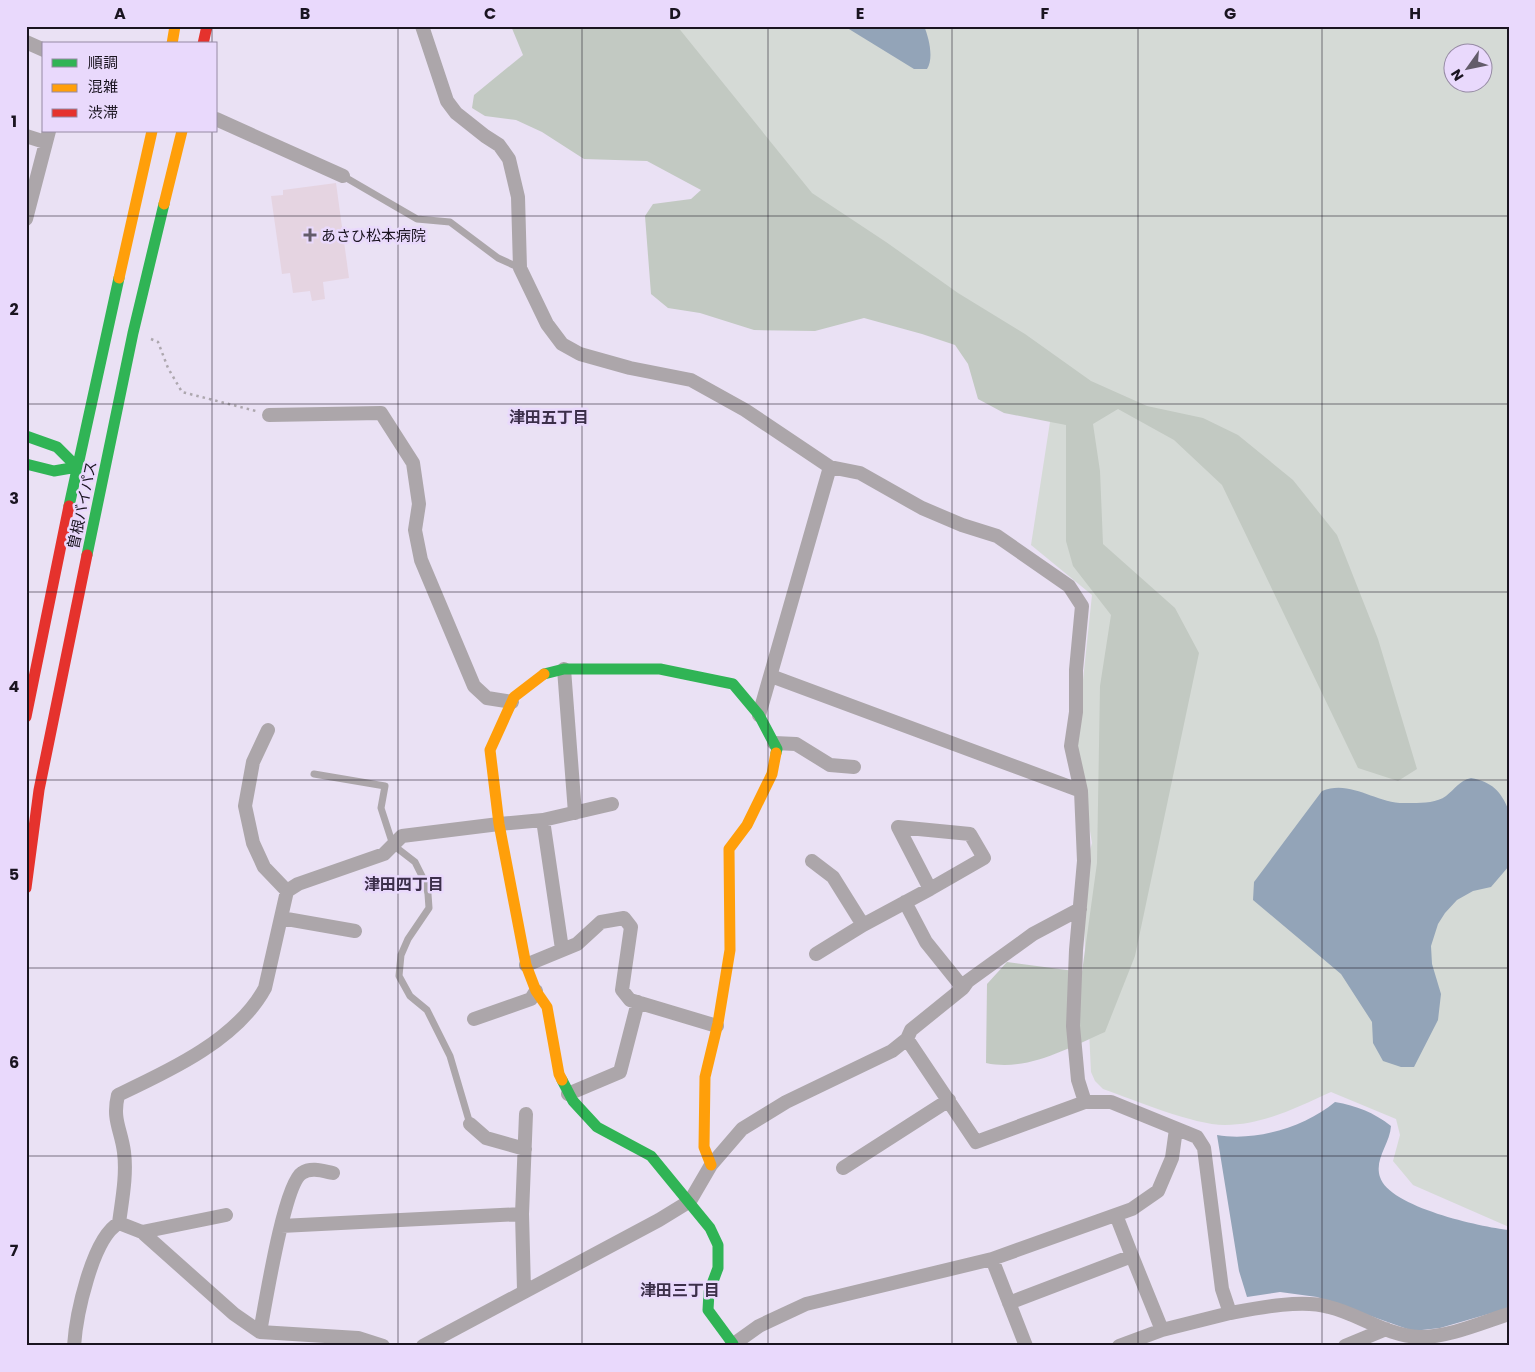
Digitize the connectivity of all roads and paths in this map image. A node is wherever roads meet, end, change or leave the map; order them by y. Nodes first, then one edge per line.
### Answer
1 (175, 26) edge
2 (207, 26) edge
3 (422, 26) edge
4 (26, 42) edge
5 (172, 42) edge
6 (203, 42) edge
7 (42, 49) edge
8 (218, 120) edge
9 (152, 132) edge
10 (182, 132) edge
11 (26, 136) edge
12 (47, 136) edge
13 (343, 176) joint
14 (26, 219) edge
15 (520, 268) junction
16 (133, 332) junction
17 (269, 415) joint
18 (88, 418) junction
19 (115, 423) junction
20 (26, 436) edge
21 (50, 444) junction
22 (26, 464) edge
23 (77, 467) junction
24 (830, 467) junction
25 (44, 469) junction
26 (67, 515) junction
27 (94, 521) junction
28 (564, 669) junction
29 (771, 676) junction
30 (512, 702) junction
31 (759, 715) junction
32 (26, 717) edge
33 (268, 730) dead end
34 (774, 743) junction
35 (854, 767) dead end
36 (314, 774) dead end
37 (1081, 790) junction
38 (612, 804) dead end
39 (576, 812) junction
40 (543, 820) junction
41 (499, 824) junction
42 (393, 845) junction
43 (812, 861) dead end
44 (26, 888) edge
45 (930, 889) junction
46 (287, 891) junction
47 (905, 902) junction
48 (1080, 909) junction
49 (281, 918) junction
50 (863, 925) junction
51 (355, 931) dead end
52 (562, 948) junction
53 (816, 954) dead end
54 (526, 965) junction
55 (963, 988) junction
56 (536, 991) junction
57 (638, 1002) junction
58 (474, 1019) dead end
59 (717, 1026) junction
60 (907, 1039) junction
61 (568, 1094) junction
62 (949, 1100) junction
63 (1085, 1102) junction
64 (526, 1114) dead end
65 (470, 1124) joint
66 (1176, 1128) junction
67 (525, 1149) junction
68 (710, 1165) junction
69 (843, 1168) dead end
70 (333, 1172) dead end
71 (690, 1201) junction
72 (522, 1214) junction
73 (226, 1215) dead end
74 (1116, 1215) junction
75 (119, 1223) junction
76 (282, 1226) junction
77 (142, 1232) junction
78 (1132, 1256) junction
79 (992, 1259) junction
80 (524, 1290) junction
81 (1009, 1302) junction
82 (1230, 1313) junction
83 (1509, 1314) edge
84 (1162, 1330) junction
85 (260, 1332) junction
86 (1381, 1336) edge
87 (346, 1342) edge
88 (732, 1345) edge
89 (74, 1346) edge
90 (383, 1346) edge
91 (423, 1346) edge
92 (1026, 1346) edge
93 (1119, 1346) edge
94 (1344, 1346) edge

1 - 5 main road
2 - 6 main road
3 - 15 street
4 - 7 street
8 - 13 street
9 - 18 main road, 曽根バイパス
10 - 16 main road, 曽根バイパス
11 - 12 street
12 - 14 street
13 - 15 lane
15 - 24 street
16 - 17 path
16 - 19 main road, 曽根バイパス
17 - 30 street
18 - 21 main road
18 - 23 main road, 曽根バイパス
19 - 23 main road
19 - 27 main road, 曽根バイパス
20 - 21 main road
21 - 23 main road
22 - 25 main road
23 - 25 main road
23 - 26 main road, 曽根バイパス
23 - 27 main road
24 - 29 street
24 - 37 street
25 - 26 main road
26 - 32 main road, 曽根バイパス
27 - 44 main road, 曽根バイパス
28 - 30 main road
28 - 31 main road
28 - 39 street
29 - 31 street
29 - 37 street
30 - 41 main road
31 - 34 main road
33 - 46 street
34 - 35 street
34 - 59 main road
36 - 42 lane
37 - 48 street
38 - 39 street
39 - 40 street
40 - 41 street
40 - 52 street
41 - 42 street
41 - 54 main road
42 - 46 street
42 - 65 lane
43 - 50 street
45 - 45 street
45 - 47 street
46 - 49 street
47 - 50 street
47 - 55 street
48 - 55 street
48 - 63 street
49 - 51 street
49 - 75 street
50 - 53 street
52 - 54 street
52 - 57 street
54 - 56 main road
55 - 60 street
56 - 58 street
56 - 61 main road
57 - 59 street
57 - 61 street
59 - 68 main road
60 - 62 street
60 - 68 street
61 - 71 main road
62 - 63 street
62 - 69 street
63 - 66 street
64 - 67 street
65 - 67 street
66 - 74 street
66 - 82 street
67 - 72 street
68 - 71 street
70 - 76 street
71 - 80 street
71 - 88 main road
72 - 76 street
72 - 80 street
73 - 77 street
74 - 78 street
74 - 79 street
75 - 77 street
75 - 89 street
76 - 85 street
77 - 85 street
78 - 81 street
78 - 84 street
79 - 81 street
79 - 88 street
80 - 91 street
81 - 92 street
82 - 84 street
82 - 86 street
83 - 86 street
84 - 93 street
85 - 87 street
86 - 94 street
87 - 90 street

